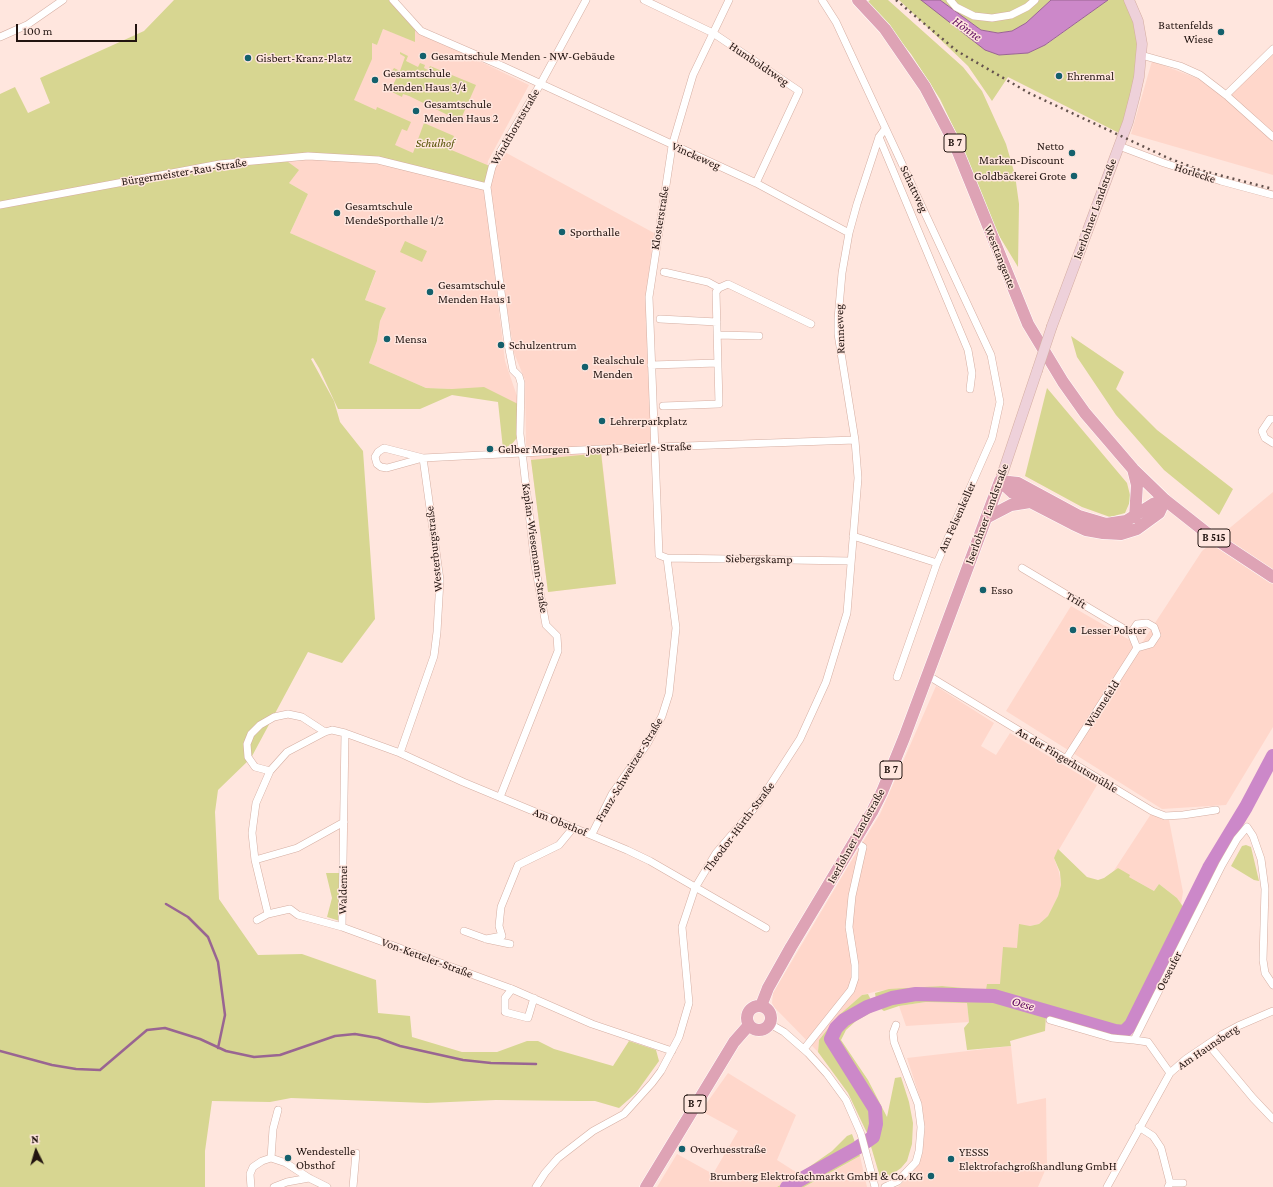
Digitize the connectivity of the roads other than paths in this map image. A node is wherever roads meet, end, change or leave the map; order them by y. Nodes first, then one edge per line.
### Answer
1 (64, 0) edge
2 (393, 0) edge
3 (586, 0) edge
4 (644, 0) edge
5 (729, 0) edge
6 (822, 0) edge
7 (858, 0) edge
8 (950, 0) edge
9 (1034, 0) edge
10 (1129, 0) edge
11 (713, 33) junction
12 (0, 37) edge
13 (1273, 49) edge
14 (1141, 55) junction
15 (540, 83) junction
16 (1226, 95) junction
17 (885, 129) junction
18 (879, 137) junction
19 (1273, 138) edge
20 (672, 146) junction
21 (1119, 146) junction
22 (756, 183) junction
23 (487, 187) junction
24 (1273, 194) edge
25 (0, 205) edge
26 (849, 233) junction
27 (664, 272) dead end
28 (719, 288) junction
29 (660, 319) dead end
30 (717, 322) junction
31 (811, 324) dead end
32 (718, 335) junction
33 (759, 336) dead end
34 (991, 355) joint
35 (718, 363) junction
36 (651, 365) junction
37 (970, 389) dead end
38 (662, 406) dead end
39 (1273, 419) edge
40 (855, 440) junction
41 (1273, 443) edge
42 (654, 448) junction
43 (521, 453) junction
44 (423, 458) junction
45 (1133, 469) junction
46 (1000, 481) junction
47 (1165, 500) junction
48 (1030, 502) junction
49 (1135, 517) junction
50 (986, 518) junction
51 (853, 536) junction
52 (667, 558) junction
53 (851, 561) junction
54 (937, 563) junction
55 (1022, 568) dead end
56 (1273, 577) edge
57 (1131, 633) junction
58 (1137, 648) junction
59 (927, 675) junction
60 (897, 676) dead end
61 (325, 732) junction
62 (344, 733) junction
63 (400, 753) junction
64 (1066, 759) junction
65 (270, 771) junction
66 (500, 797) junction
67 (1216, 810) dead end
68 (344, 822) junction
69 (573, 828) junction
70 (592, 834) junction
71 (855, 842) junction
72 (256, 860) junction
73 (694, 888) junction
74 (268, 914) junction
75 (257, 920) dead end
76 (342, 927) junction
77 (766, 928) dead end
78 (464, 931) dead end
79 (486, 939) junction
80 (510, 944) dead end
81 (1273, 985) edge
82 (512, 989) junction
83 (534, 998) junction
84 (761, 1006) junction
85 (1273, 1011) edge
86 (1050, 1020) dead end
87 (770, 1024) junction
88 (749, 1025) junction
89 (896, 1025) dead end
90 (1134, 1040) junction
91 (1208, 1044) junction
92 (804, 1049) junction
93 (672, 1051) junction
94 (1170, 1073) junction
95 (278, 1110) dead end
96 (1273, 1119) edge
97 (1139, 1127) junction
98 (356, 1153) dead end
99 (271, 1158) junction
100 (309, 1178) junction
101 (1183, 1183) dead end
102 (1169, 1185) edge
103 (251, 1187) edge
104 (274, 1187) edge
105 (327, 1187) edge
106 (353, 1187) edge
107 (536, 1187) edge
108 (646, 1187) edge
109 (875, 1187) edge
110 (885, 1187) edge
111 (1107, 1187) edge

1 - 12 street
2 - 15 street, Vinckeweg
3 - 15 street, Windthorststraße
4 - 11 street
5 - 11 street, Klosterstraße
6 - 17 street, Schattweg
7 - 45 main road, Westtangente / B 7
8 - 9 street
10 - 14 street, Iserlohner Landstraße
11 - 20 street, Klosterstraße
11 - 22 street, Humboldtweg
13 - 16 street
14 - 16 street
14 - 21 street, Iserlohner Landstraße
15 - 20 street, Vinckeweg
15 - 23 street, Windthorststraße
16 - 19 street
17 - 18 street, Renneweg
17 - 34 street, Schattweg
18 - 26 street, Renneweg
18 - 37 street, Schattweg
20 - 22 street, Vinckeweg
20 - 36 street, Klosterstraße
21 - 24 street, Horlecke
21 - 46 street, Iserlohner Landstraße, bridge
22 - 26 street, Vinckeweg
23 - 25 street, Bürgermeister-Rau-Straße
23 - 43 street, Windthorststraße
26 - 40 street, Renneweg
27 - 28 street
28 - 30 street
28 - 31 street
29 - 30 street
30 - 32 street
32 - 33 street
32 - 35 street
34 - 54 street, Am Felsenkeller
35 - 36 street
35 - 38 street
36 - 42 street, Klosterstraße
39 - 41 street
40 - 42 street, Joseph-Beierle-Straße
40 - 51 street, Renneweg
42 - 43 street, Joseph-Beierle-Straße
42 - 52 street, Franz-Schweitzer-Straße
43 - 44 street, Joseph-Beierle-Straße
43 - 66 street, Kaplan-Wiesemann-Straße
44 - 44 street, Joseph-Beierle-Straße
44 - 63 street, Westerburgstraße
45 - 47 main road, Westtangente / B 7
45 - 49 main road, B 7
46 - 48 main road
46 - 49 main road
46 - 50 main road, Iserlohner Landstraße / B 7
47 - 48 main road
47 - 49 main road
47 - 56 main road, B 515
48 - 50 main road
50 - 59 main road, Iserlohner Landstraße / B 7
51 - 53 street, Theodor-Hürth-Straße
51 - 54 street
52 - 53 street, Siebergskamp
52 - 70 street, Franz-Schweitzer-Straße
53 - 73 street, Theodor-Hürth-Straße
54 - 60 street, Am Felsenkeller
55 - 57 street, Trift
57 - 58 street
57 - 58 street
58 - 64 street, Wünnefeld
59 - 64 street, An der Fingerhutsmühle
59 - 71 main road, Iserlohner Landstraße / B 7
61 - 62 street
61 - 65 street
61 - 65 street
62 - 63 street, Am Obsthof
62 - 68 street, Waldemei
63 - 66 street, Am Obsthof
64 - 67 street, An der Fingerhutsmühle
65 - 72 street
66 - 69 street, Am Obsthof
68 - 72 street
68 - 76 street, Waldemei
69 - 70 street, Am Obsthof
69 - 79 street
70 - 73 street, Am Obsthof
71 - 84 main road, Iserlohner Landstraße / B 7
71 - 92 street
72 - 74 street
73 - 77 street, Am Obsthof
73 - 93 street, Theodor-Hürth-Straße
74 - 75 street, Waldemei
74 - 76 street, Waldemei
76 - 82 street, Von-Ketteler-Straße
78 - 79 street
79 - 80 street
81 - 90 street, Oeseufer
82 - 83 street, Von-Ketteler-Straße
82 - 83 street
83 - 93 street, Von-Ketteler-Straße
84 - 87 main road
84 - 88 main road
85 - 91 street, Am Haunsberg
86 - 90 street
87 - 88 main road
87 - 92 street
88 - 108 main road, B 7
89 - 110 street
90 - 94 street, Am Haunsberg
91 - 94 street, Am Haunsberg
91 - 96 street
92 - 109 street
93 - 107 street, Theodor-Hürth-Straße
94 - 97 street
95 - 99 street
97 - 102 street
97 - 111 street
98 - 106 street
99 - 100 street
99 - 103 street
100 - 104 street
100 - 105 street
101 - 102 street

